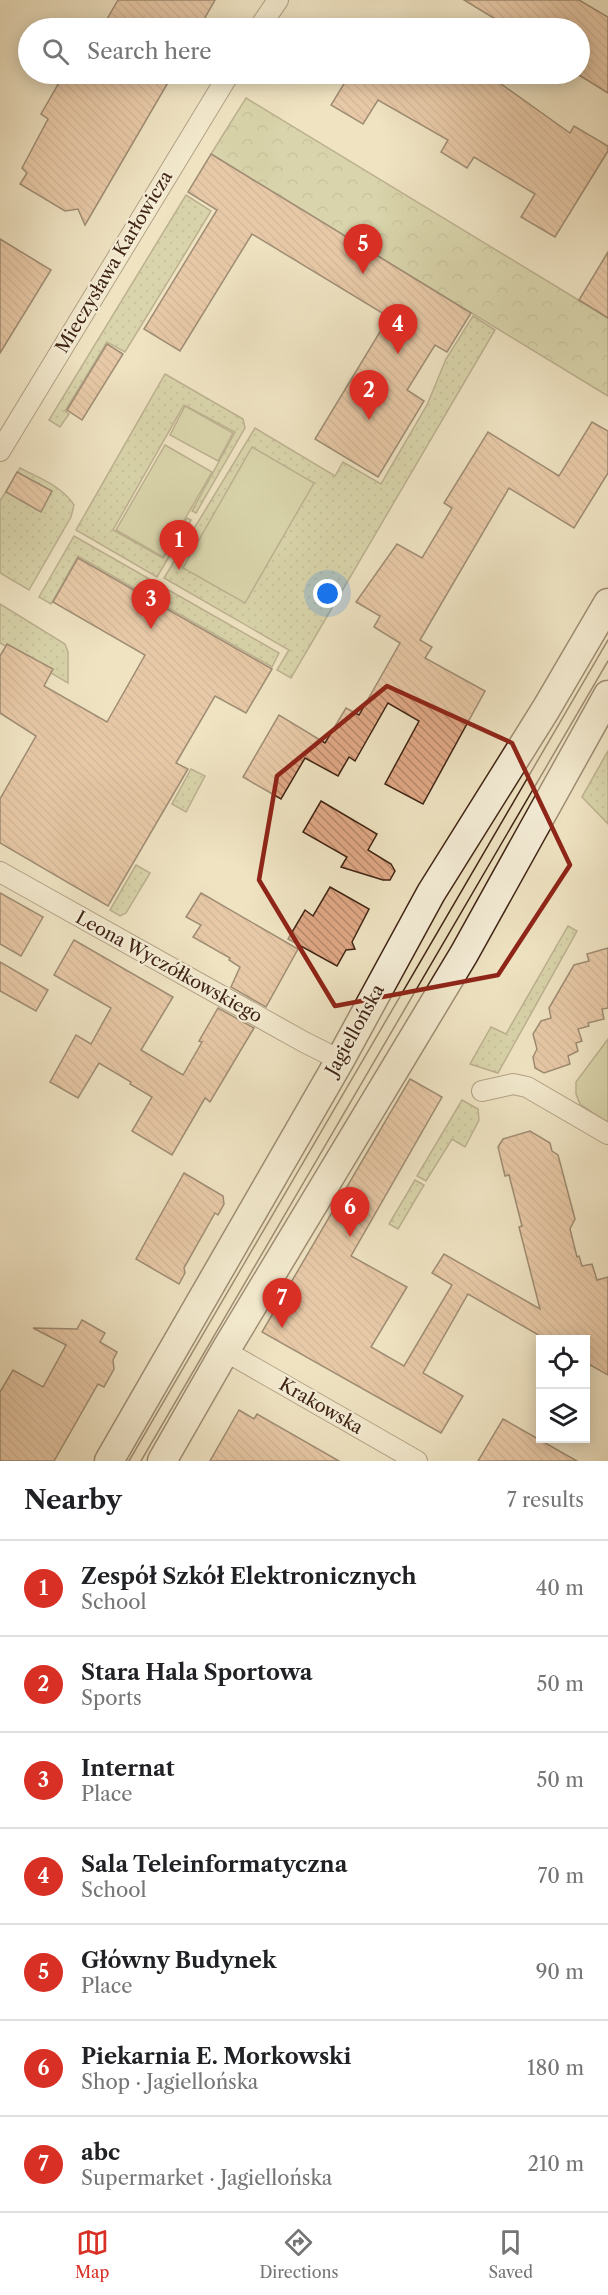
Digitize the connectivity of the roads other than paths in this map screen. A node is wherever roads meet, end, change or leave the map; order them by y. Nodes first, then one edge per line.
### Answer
1 (278, 0) edge
2 (266, 18) edge
3 (223, 84) edge
4 (0, 451) edge
5 (608, 603) edge
6 (608, 695) edge
7 (0, 872) edge
8 (339, 1060) junction
9 (482, 1091) dead end
10 (608, 1134) edge
11 (225, 1351) junction
12 (109, 1461) edge
13 (162, 1461) edge
14 (417, 1461) edge

1 - 2 street
3 - 4 street, Mieczysława Karłowicza
5 - 8 main road, Jagiellońska
6 - 11 main road
7 - 8 street, Leona Wyczółkowskiego
8 - 12 main road, Jagiellońska
9 - 10 street
11 - 13 main road
11 - 14 street, Krakowska

